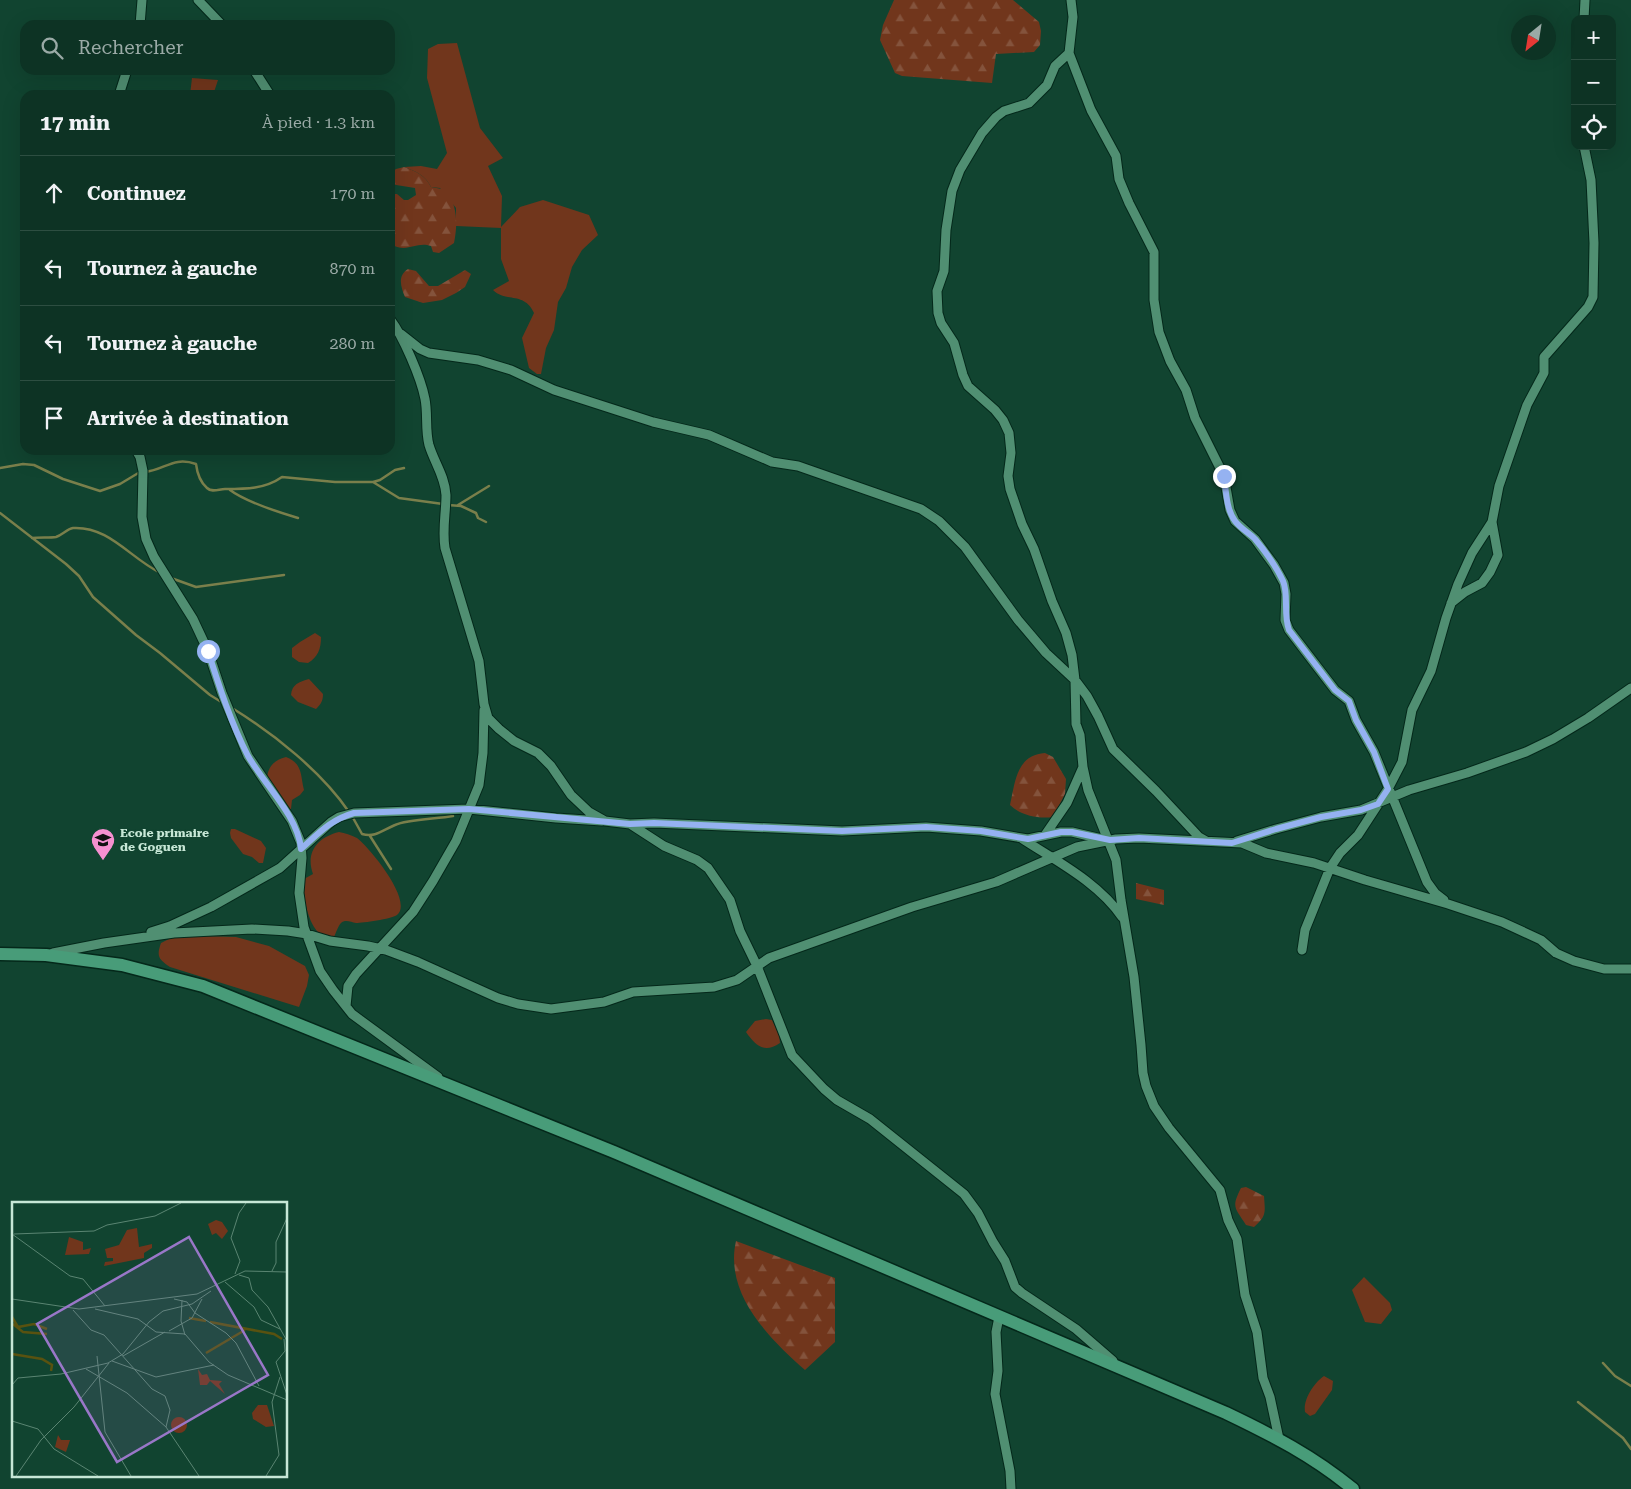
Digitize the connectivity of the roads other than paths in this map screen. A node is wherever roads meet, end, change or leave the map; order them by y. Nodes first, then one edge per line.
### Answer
1 (142, 0) edge
2 (198, 0) edge
3 (1071, 0) edge
4 (1585, 0) edge
5 (1584, 15) edge
6 (140, 20) edge
7 (217, 20) edge
8 (1069, 53) junction
9 (125, 75) edge
10 (257, 75) edge
11 (119, 90) edge
12 (267, 90) edge
13 (1585, 150) edge
14 (395, 327) edge
15 (398, 332) junction
16 (139, 455) edge
17 (1492, 522) junction
18 (1451, 604) junction
19 (1075, 680) junction
20 (1631, 688) edge
21 (484, 704) junction
22 (1083, 767) junction
23 (1390, 794) junction
24 (1378, 804) junction
25 (469, 809) junction
26 (605, 821) junction
27 (630, 824) junction
28 (1045, 835) junction
29 (1020, 838) junction
30 (1110, 840) junction
31 (1206, 841) junction
32 (1232, 843) junction
33 (301, 849) junction
34 (1053, 858) junction
35 (1330, 868) junction
36 (1448, 904) junction
37 (1125, 920) junction
38 (307, 934) junction
39 (130, 940) junction
40 (380, 948) junction
41 (1302, 950) dead end
42 (0, 954) edge
43 (46, 955) junction
44 (757, 966) junction
45 (1631, 969) edge
46 (346, 1006) junction
47 (451, 1086) junction
48 (999, 1317) junction
49 (1122, 1370) junction
50 (1279, 1439) junction
51 (1011, 1489) edge
52 (1353, 1489) edge

1 - 6 street
2 - 7 street
3 - 8 street
4 - 5 street
8 - 19 street
8 - 23 street
9 - 11 street
10 - 12 street
13 - 17 street
14 - 15 street
15 - 19 street
15 - 21 street
16 - 33 street
17 - 18 street
17 - 18 street
18 - 23 street
19 - 22 street
19 - 31 street
20 - 23 street
21 - 25 street
21 - 26 street
22 - 28 street
22 - 30 street
23 - 24 street
23 - 36 street
24 - 32 street
24 - 35 street
25 - 26 street
25 - 33 street
25 - 40 street
26 - 27 street
27 - 29 street
27 - 44 street
28 - 29 street
28 - 30 street
29 - 34 street
30 - 31 street
30 - 34 street
30 - 37 street
31 - 32 street
32 - 35 street
33 - 38 street
33 - 39 street
34 - 37 street
34 - 44 street
35 - 36 street
35 - 41 street
36 - 45 street
37 - 50 street
38 - 39 street
38 - 40 street
38 - 46 street
39 - 43 street
40 - 44 street
40 - 46 street
42 - 43 street
43 - 47 street
44 - 49 street
46 - 47 street
47 - 48 street
48 - 49 street
48 - 51 street
49 - 50 street
50 - 52 street

